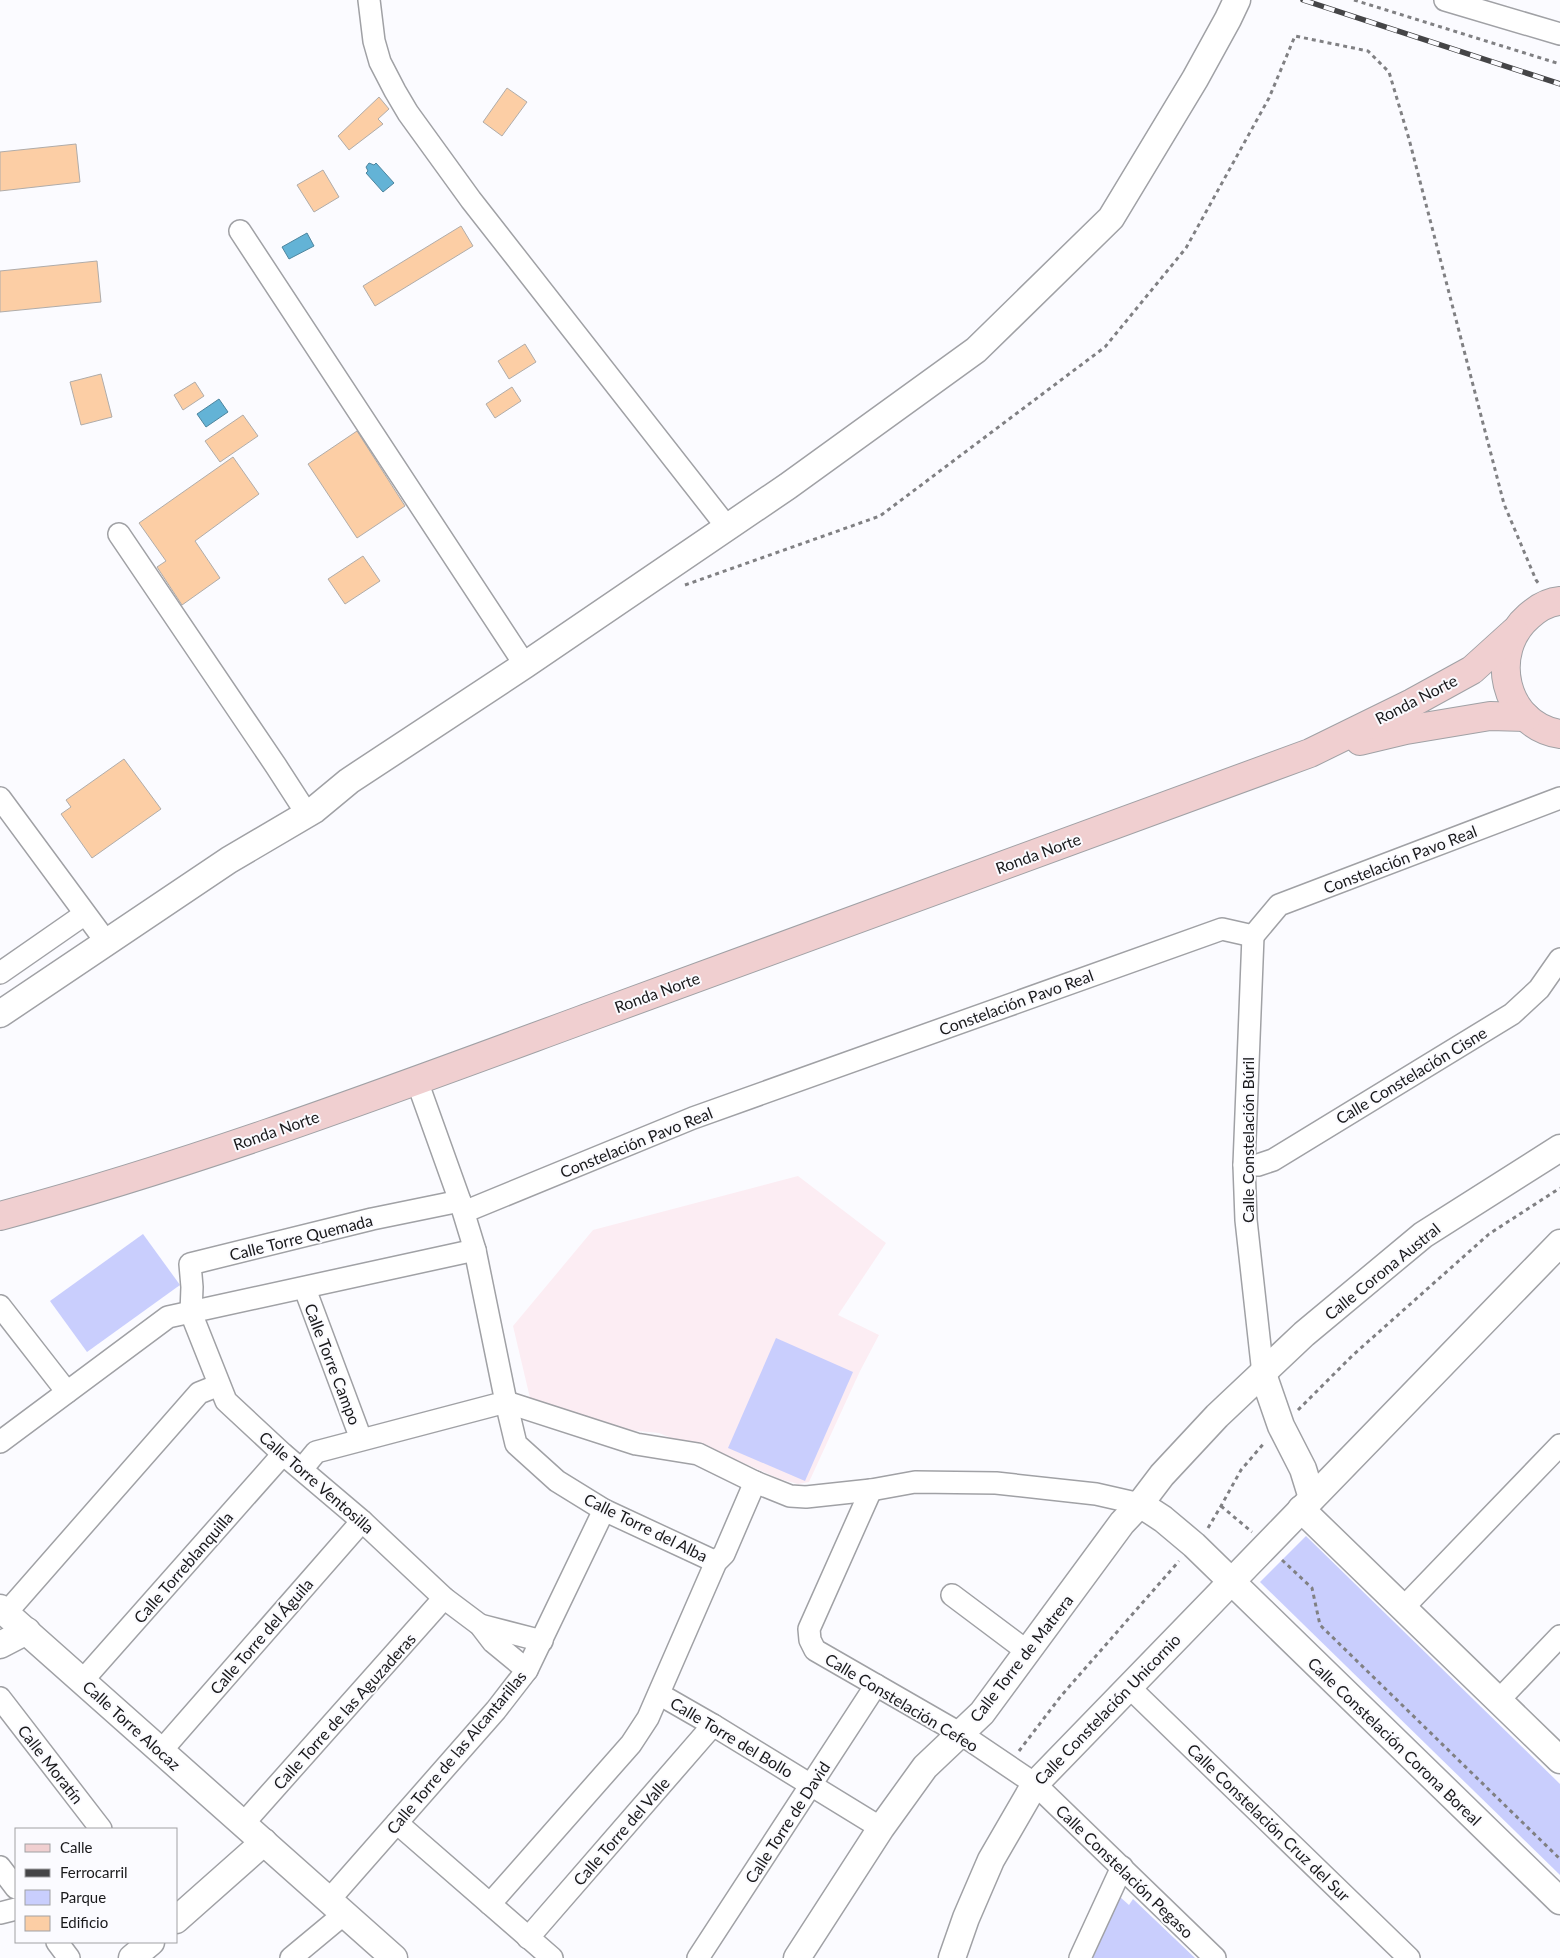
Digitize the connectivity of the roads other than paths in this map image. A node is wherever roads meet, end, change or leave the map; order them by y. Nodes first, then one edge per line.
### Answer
1 (369, 0) edge
2 (1445, 0) edge
3 (1233, 10) edge
4 (1560, 34) edge
5 (240, 231) dead end
6 (727, 527) junction
7 (119, 534) dead end
8 (1558, 601) edge
9 (1514, 632) junction
10 (525, 665) junction
11 (1526, 717) junction
12 (1560, 734) edge
13 (1310, 753) junction
14 (0, 798) edge
15 (1560, 798) edge
16 (307, 814) junction
17 (86, 914) junction
18 (1253, 936) junction
19 (107, 943) junction
20 (1560, 959) edge
21 (0, 973) edge
22 (0, 1014) edge
23 (417, 1081) junction
24 (1560, 1148) edge
25 (1244, 1165) junction
26 (462, 1207) junction
27 (0, 1216) edge
28 (1560, 1243) edge
29 (475, 1250) junction
30 (304, 1289) junction
31 (1, 1309) edge
32 (191, 1313) junction
33 (1263, 1374) junction
34 (219, 1385) junction
35 (66, 1392) junction
36 (506, 1402) junction
37 (361, 1439) junction
38 (0, 1442) edge
39 (1560, 1445) edge
40 (283, 1454) junction
41 (302, 1469) junction
42 (756, 1482) junction
43 (871, 1490) junction
44 (1307, 1503) junction
45 (1140, 1504) junction
46 (604, 1510) junction
47 (362, 1521) junction
48 (716, 1562) junction
49 (1230, 1581) junction
50 (952, 1595) dead end
51 (444, 1598) junction
52 (1403, 1608) junction
53 (3, 1611) edge
54 (480, 1625) junction
55 (27, 1631) junction
56 (1560, 1636) edge
57 (542, 1641) junction
58 (0, 1645) edge
59 (1028, 1652) junction
60 (526, 1670) junction
61 (83, 1680) junction
62 (876, 1685) junction
63 (1128, 1686) junction
64 (659, 1694) junction
65 (0, 1698) edge
66 (1498, 1701) junction
67 (713, 1725) junction
68 (961, 1734) junction
69 (160, 1751) junction
70 (1560, 1760) edge
71 (1035, 1784) junction
72 (812, 1785) junction
73 (397, 1823) junction
74 (243, 1824) junction
75 (100, 1828) edge
76 (881, 1828) junction
77 (264, 1842) junction
78 (0, 1867) edge
79 (1122, 1867) junction
80 (15, 1887) edge
81 (1560, 1901) edge
82 (490, 1904) junction
83 (336, 1907) junction
84 (15, 1910) edge
85 (0, 1913) edge
86 (178, 1918) edge
87 (528, 1938) junction
88 (58, 1943) edge
89 (150, 1943) edge
90 (69, 1958) edge
91 (132, 1958) edge
92 (291, 1958) edge
93 (394, 1958) edge
94 (552, 1958) edge
95 (698, 1958) edge
96 (797, 1958) edge
97 (952, 1958) edge
98 (1080, 1958) edge
99 (1215, 1958) edge
100 (1409, 1958) edge

1 - 6 street
2 - 4 street
3 - 6 street
5 - 10 street
6 - 10 street
7 - 16 street
8 - 9 main road, Ronda Norte
9 - 11 main road, Ronda Norte
9 - 13 main road, Ronda Norte
10 - 16 street
11 - 12 main road, Ronda Norte
11 - 13 main road, Ronda Norte
13 - 23 main road, Ronda Norte
14 - 17 street
15 - 18 street, Constelación Pavo Real
16 - 19 street
17 - 19 street
17 - 21 street
18 - 25 street, Calle Constelación Búril
18 - 26 street, Constelación Pavo Real
19 - 22 street
20 - 25 street, Calle Constelación Cisne
23 - 26 street, Calle Torre del Alba
23 - 27 main road, Ronda Norte
24 - 33 street, Calle Corona Austral
25 - 33 street, Calle Constelación Búril
26 - 29 street, Calle Torre del Alba
26 - 32 street, Calle Torre Quemada
28 - 44 street
29 - 30 street
29 - 36 street, Calle Torre del Alba
30 - 32 street
30 - 37 street, Calle Torre Campo
31 - 35 street
32 - 34 street, Calle Torre Ventosilla
32 - 35 street
33 - 44 street
33 - 45 street, Calle Corona Austral
34 - 40 street, Calle Torre Ventosilla
34 - 53 street
35 - 38 street
36 - 37 street
36 - 42 street
36 - 46 street, Calle Torre del Alba
37 - 41 street
39 - 52 street
40 - 41 street, Calle Torre Ventosilla
40 - 61 street, Calle Torreblanquilla
41 - 47 street, Calle Torre Ventosilla
42 - 43 street
42 - 48 street
43 - 45 street
43 - 62 street, Calle Constelación Cefeo
44 - 49 street, Calle Constelación Unicornio
44 - 52 street
45 - 49 street, Calle Constelación Corona Boreal
45 - 59 street, Calle Torre de Matrera
46 - 48 street, Calle Torre del Alba
46 - 57 street, Calle Torre de las Alcantarillas
47 - 51 street, Calle Torre Ventosilla
47 - 69 street, Calle Torre del Águila
48 - 64 street
49 - 63 street, Calle Constelación Unicornio
49 - 81 street, Calle Constelación Corona Boreal
50 - 59 street
51 - 54 street, Calle Torre Ventosilla
51 - 74 street, Calle Torre de las Aguzaderas
52 - 66 street
53 - 55 street, Calle Torre Alocaz
54 - 57 street, Calle Torre Ventosilla
54 - 60 street, Calle Torre Ventosilla
55 - 58 street
55 - 61 street, Calle Torre Alocaz
56 - 66 street
57 - 60 street, Calle Torre de las Alcantarillas
59 - 68 street, Calle Torre de Matrera
60 - 73 street, Calle Torre de las Alcantarillas
61 - 69 street, Calle Torre Alocaz
62 - 68 street, Calle Constelación Cefeo
62 - 72 street, Calle Torre de David
63 - 71 street, Calle Constelación Unicornio
63 - 100 street, Calle Constelación Cruz del Sur
64 - 67 street, Calle Torre del Bollo
64 - 82 street
65 - 75 street, Calle Moratín
66 - 70 street
67 - 72 street, Calle Torre del Bollo
67 - 87 street, Calle Torre del Valle
68 - 71 street, Calle Constelación Cefeo
68 - 76 street, Calle Torre de Matrera
69 - 74 street, Calle Torre Alocaz
71 - 79 street, Calle Constelación Pegaso
71 - 97 street, Calle Constelación Unicornio
72 - 76 street, Calle Torre del Bollo
72 - 95 street, Calle Torre de David
73 - 82 street
73 - 83 street, Calle Torre de las Alcantarillas
74 - 77 street, Calle Torre Alocaz
76 - 96 street, Calle Torre de Matrera
77 - 83 street, Calle Torre Alocaz
77 - 86 street
78 - 80 street
79 - 98 street
79 - 99 street, Calle Constelación Pegaso
82 - 87 street
83 - 92 street, Calle Torre de las Alcantarillas
83 - 93 street, Calle Torre Alocaz
84 - 85 street
87 - 94 street
88 - 90 street
89 - 91 street

